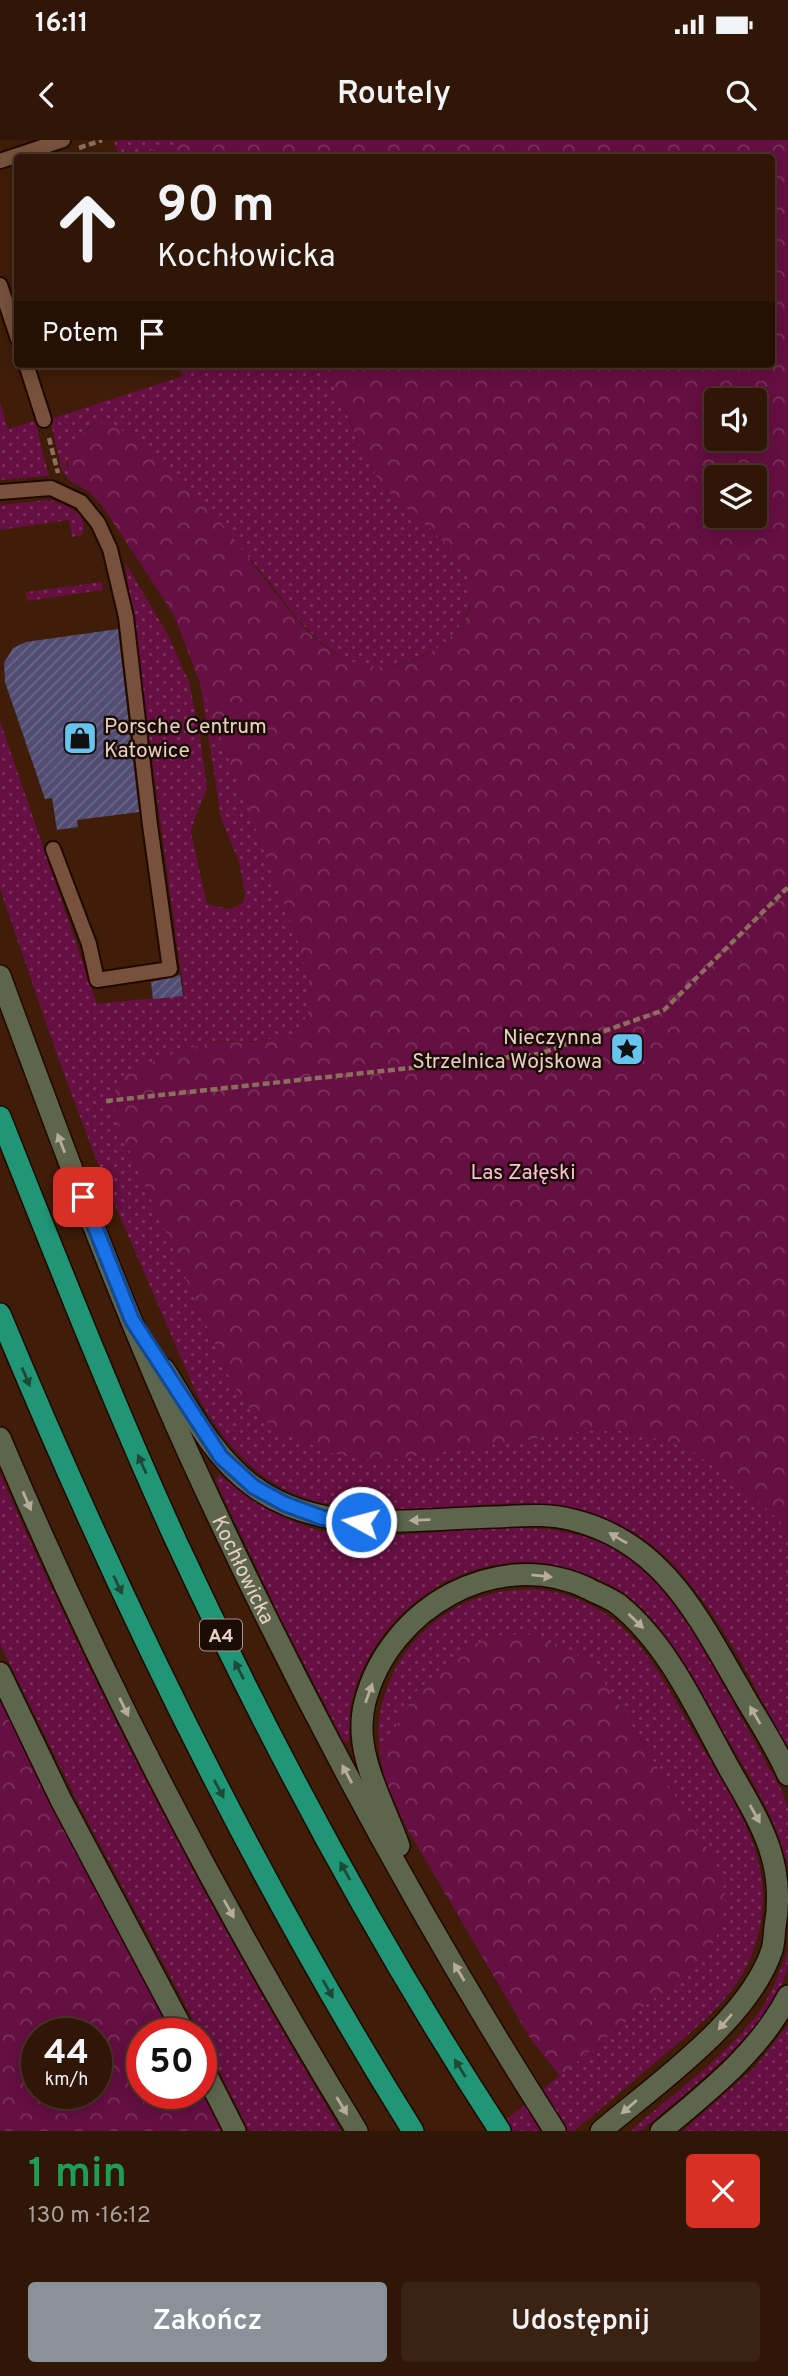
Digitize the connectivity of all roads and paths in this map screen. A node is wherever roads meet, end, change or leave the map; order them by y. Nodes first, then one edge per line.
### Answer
1 (63, 140) edge
2 (21, 154) edge
3 (0, 285) edge
4 (14, 327) edge
5 (27, 368) edge
6 (44, 420) joint
7 (0, 492) edge
8 (63, 494) junction
9 (53, 849) dead end
10 (788, 887) edge
11 (0, 976) edge
12 (107, 1101) dead end
13 (0, 1117) edge
14 (0, 1314) edge
15 (132, 1320) junction
16 (0, 1438) edge
17 (0, 1673) edge
18 (788, 1775) edge
19 (415, 1899) junction
20 (788, 1996) edge
21 (177, 2018) edge
22 (217, 2096) edge
23 (498, 2128) edge
24 (234, 2131) edge
25 (357, 2131) edge
26 (413, 2131) edge
27 (555, 2131) edge
28 (601, 2131) edge
29 (662, 2131) edge

1 - 2 lane
3 - 4 lane
5 - 6 lane
6 - 8 path
7 - 8 lane
8 - 9 lane
10 - 12 path
15 -> 11 main road, Kochłowicka
23 -> 13 highway, A4
14 -> 26 highway
18 -> 15 main road
19 -> 15 main road, Kochłowicka
16 -> 25 main road
17 - 21 main road
27 -> 19 main road, Kochłowicka
19 -> 28 main road
20 - 29 main road
22 - 24 main road

